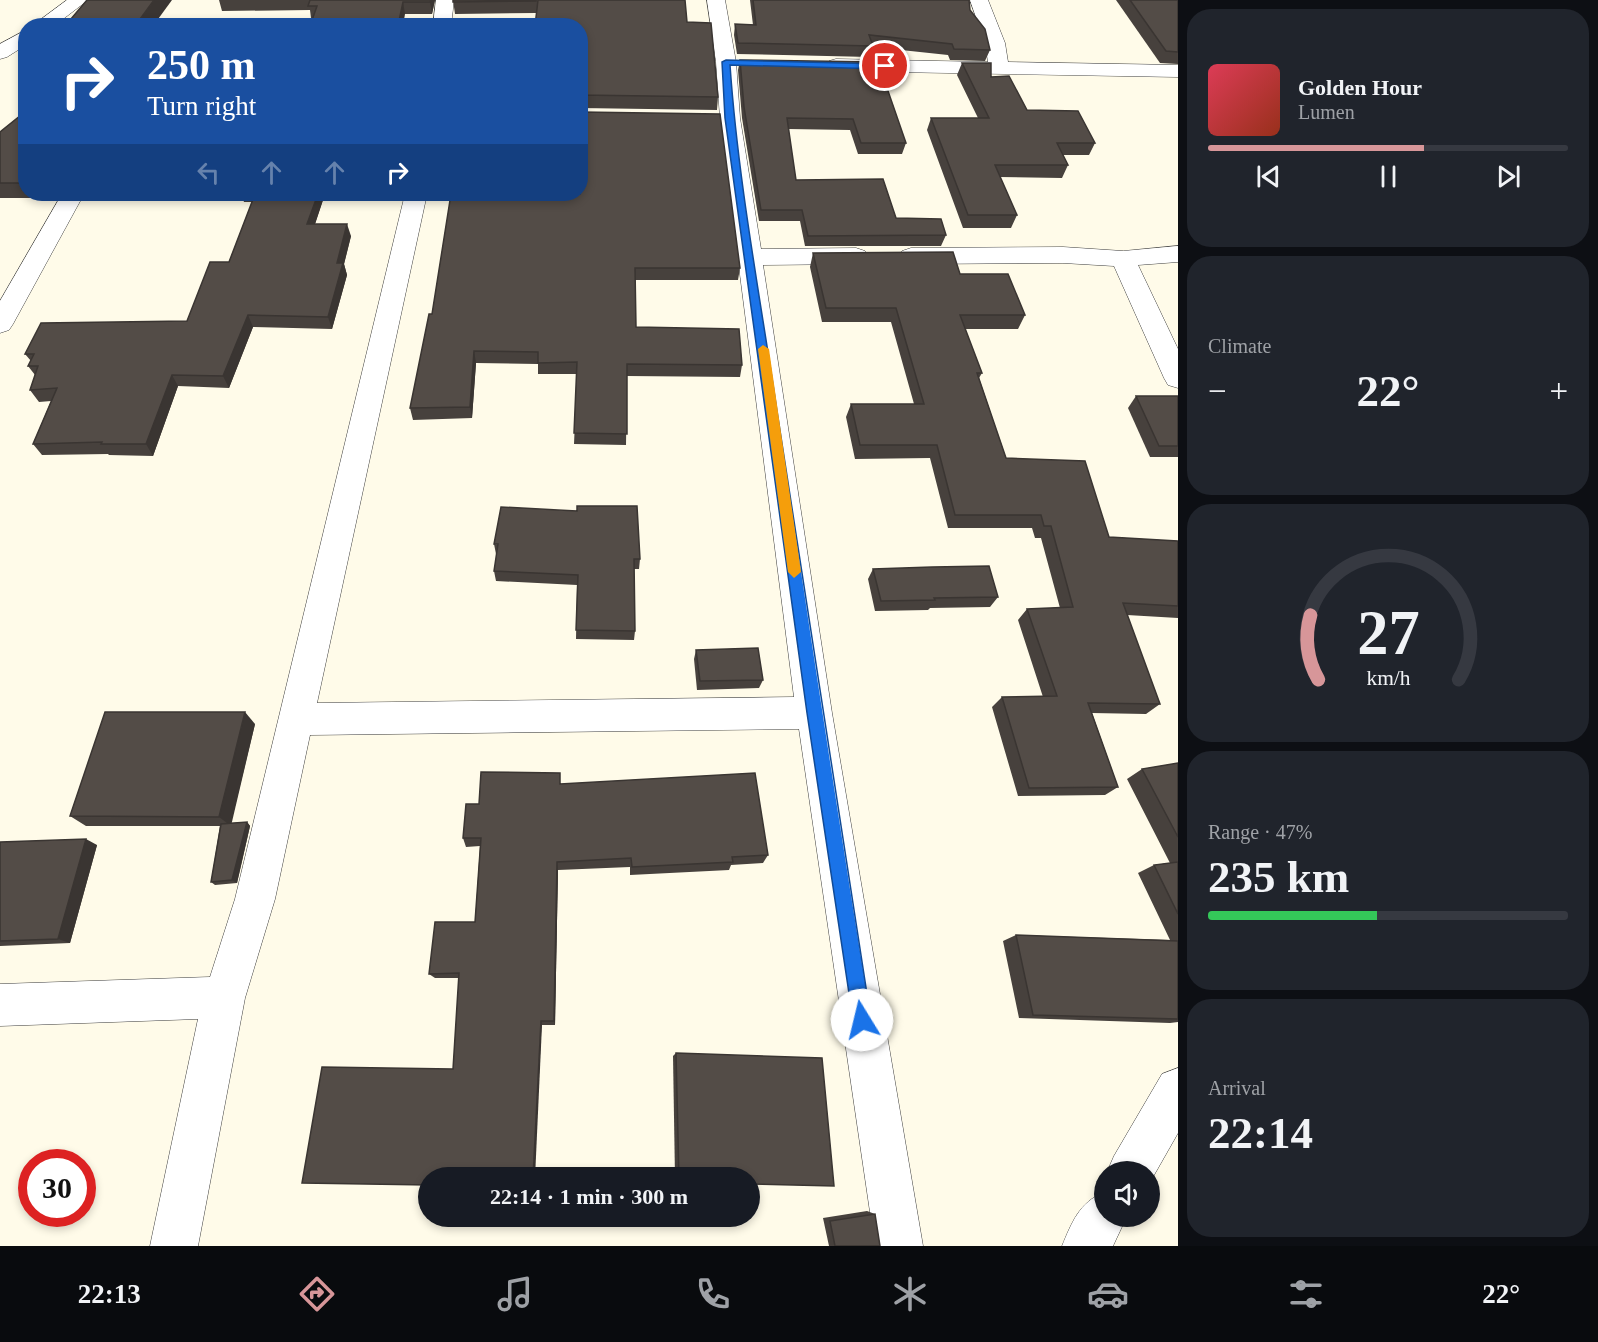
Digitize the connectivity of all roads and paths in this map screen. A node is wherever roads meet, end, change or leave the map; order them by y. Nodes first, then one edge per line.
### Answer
1 (79, 0) edge
2 (445, 0) edge
3 (716, 0) edge
4 (979, 0) edge
5 (53, 18) edge
6 (443, 18) edge
7 (821, 65) edge
8 (999, 69) junction
9 (1178, 70) edge
10 (69, 201) edge
11 (414, 201) edge
12 (1178, 254) edge
13 (750, 257) junction
14 (1123, 259) junction
15 (0, 324) edge
16 (1178, 378) edge
17 (814, 713) junction
18 (297, 719) junction
19 (224, 998) junction
20 (0, 1005) edge
21 (1178, 1090) edge
22 (1136, 1161) edge
23 (1097, 1227) edge
24 (174, 1246) edge
25 (899, 1246) edge
26 (1086, 1246) edge

1 - 5 street
2 - 6 street
3 - 13 street
4 - 8 street
7 - 8 street
8 - 9 street
10 - 15 street
11 - 18 street
12 - 14 street
13 - 14 street
13 - 17 street
14 - 16 street
17 - 18 street
17 - 25 street
18 - 19 street
19 - 20 street
19 - 24 street
21 - 22 street
23 - 26 street

